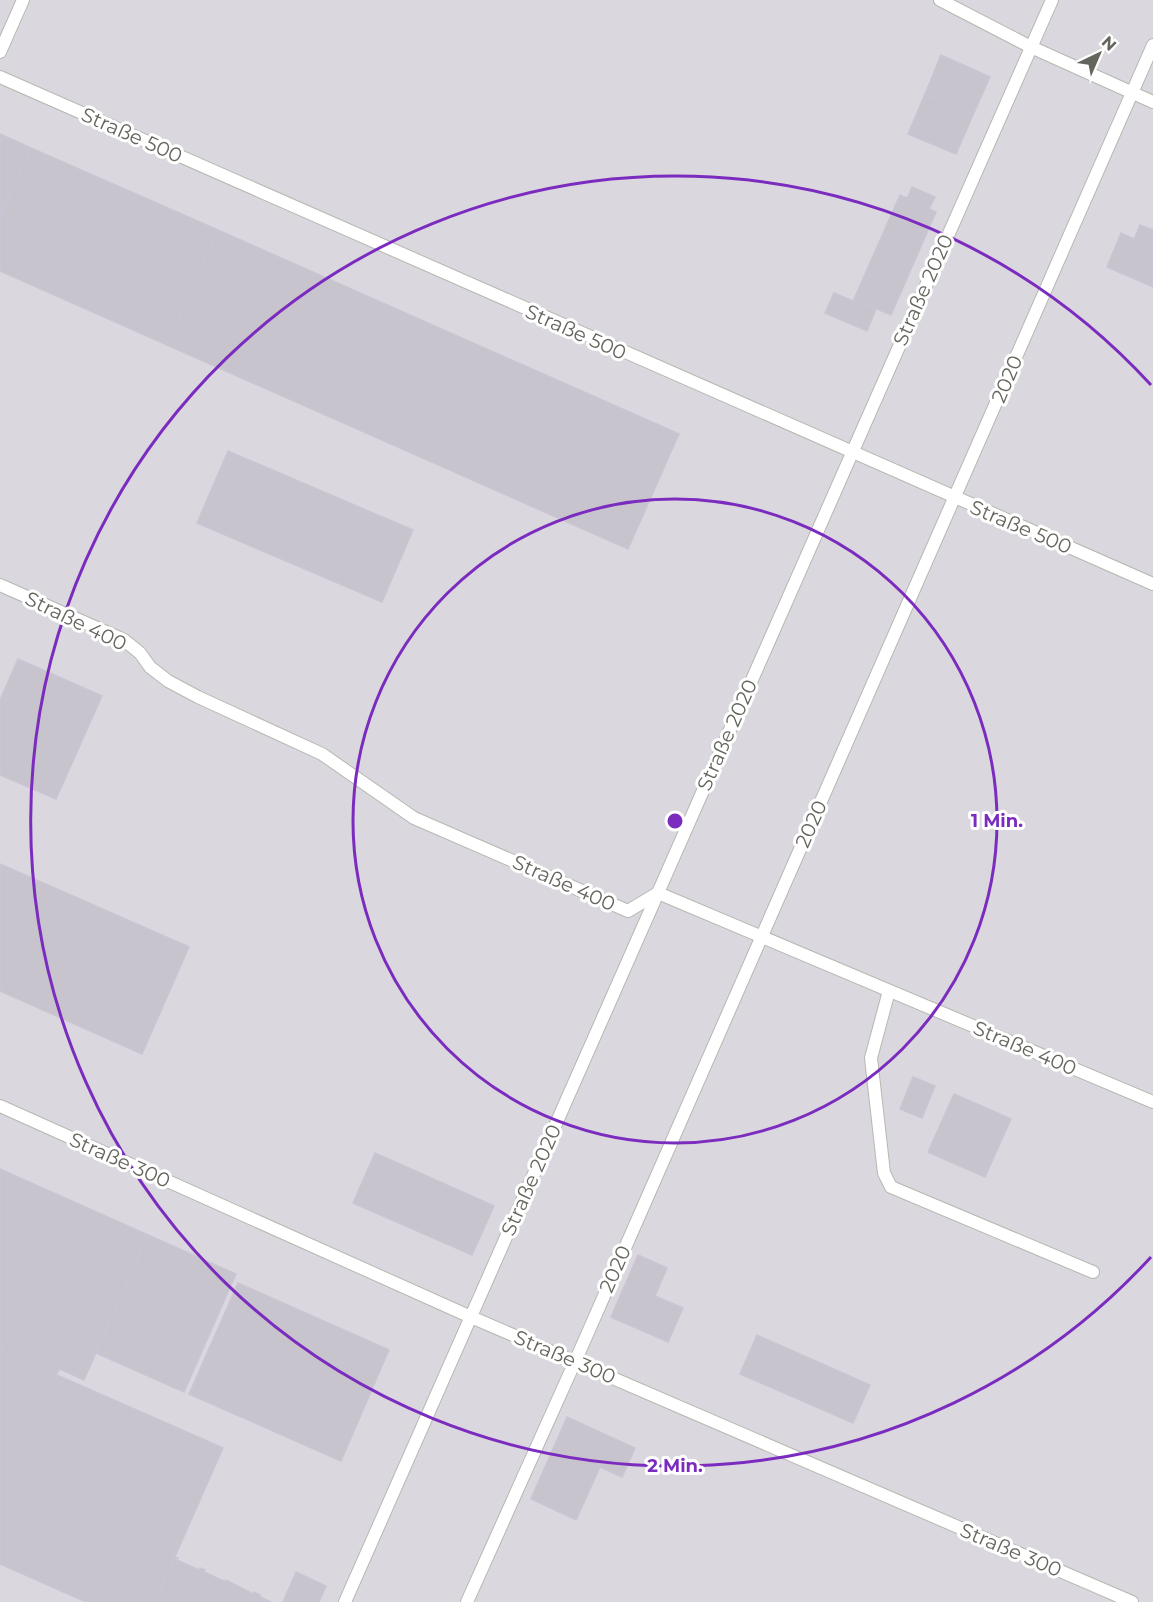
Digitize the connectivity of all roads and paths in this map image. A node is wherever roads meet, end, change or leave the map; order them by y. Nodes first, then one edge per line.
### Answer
1 (23, 0) edge
2 (940, 0) edge
3 (1052, 0) edge
4 (1153, 45) edge
5 (1031, 47) junction
6 (0, 51) edge
7 (0, 77) edge
8 (1131, 92) junction
9 (1153, 102) edge
10 (851, 453) junction
11 (955, 498) junction
12 (1153, 584) edge
13 (0, 585) edge
14 (657, 893) junction
15 (762, 937) junction
16 (889, 991) junction
17 (1153, 1102) edge
18 (0, 1106) edge
19 (1093, 1272) dead end
20 (471, 1317) junction
21 (575, 1361) junction
22 (345, 1602) edge
23 (467, 1602) edge
24 (1132, 1602) edge

1 - 6 lane
2 - 5 lane
3 - 5 lane, Straße 2020
4 - 8 lane, 2020
5 - 8 lane
5 - 10 lane, Straße 2020
7 - 10 lane, Straße 500
8 - 9 lane
8 - 11 lane, 2020
10 - 11 lane, Straße 500
10 - 14 lane, Straße 2020
11 - 12 lane, Straße 500
11 - 15 lane, 2020
13 - 14 lane, Straße 400
14 - 15 lane, Straße 400
14 - 20 lane, Straße 2020
15 - 16 lane, Straße 400
15 - 21 lane, 2020
16 - 17 lane, Straße 400
16 - 19 lane
18 - 20 lane, Straße 300
20 - 21 lane, Straße 300
20 - 22 lane, Straße 2020
21 - 23 lane, 2020
21 - 24 lane, Straße 300

